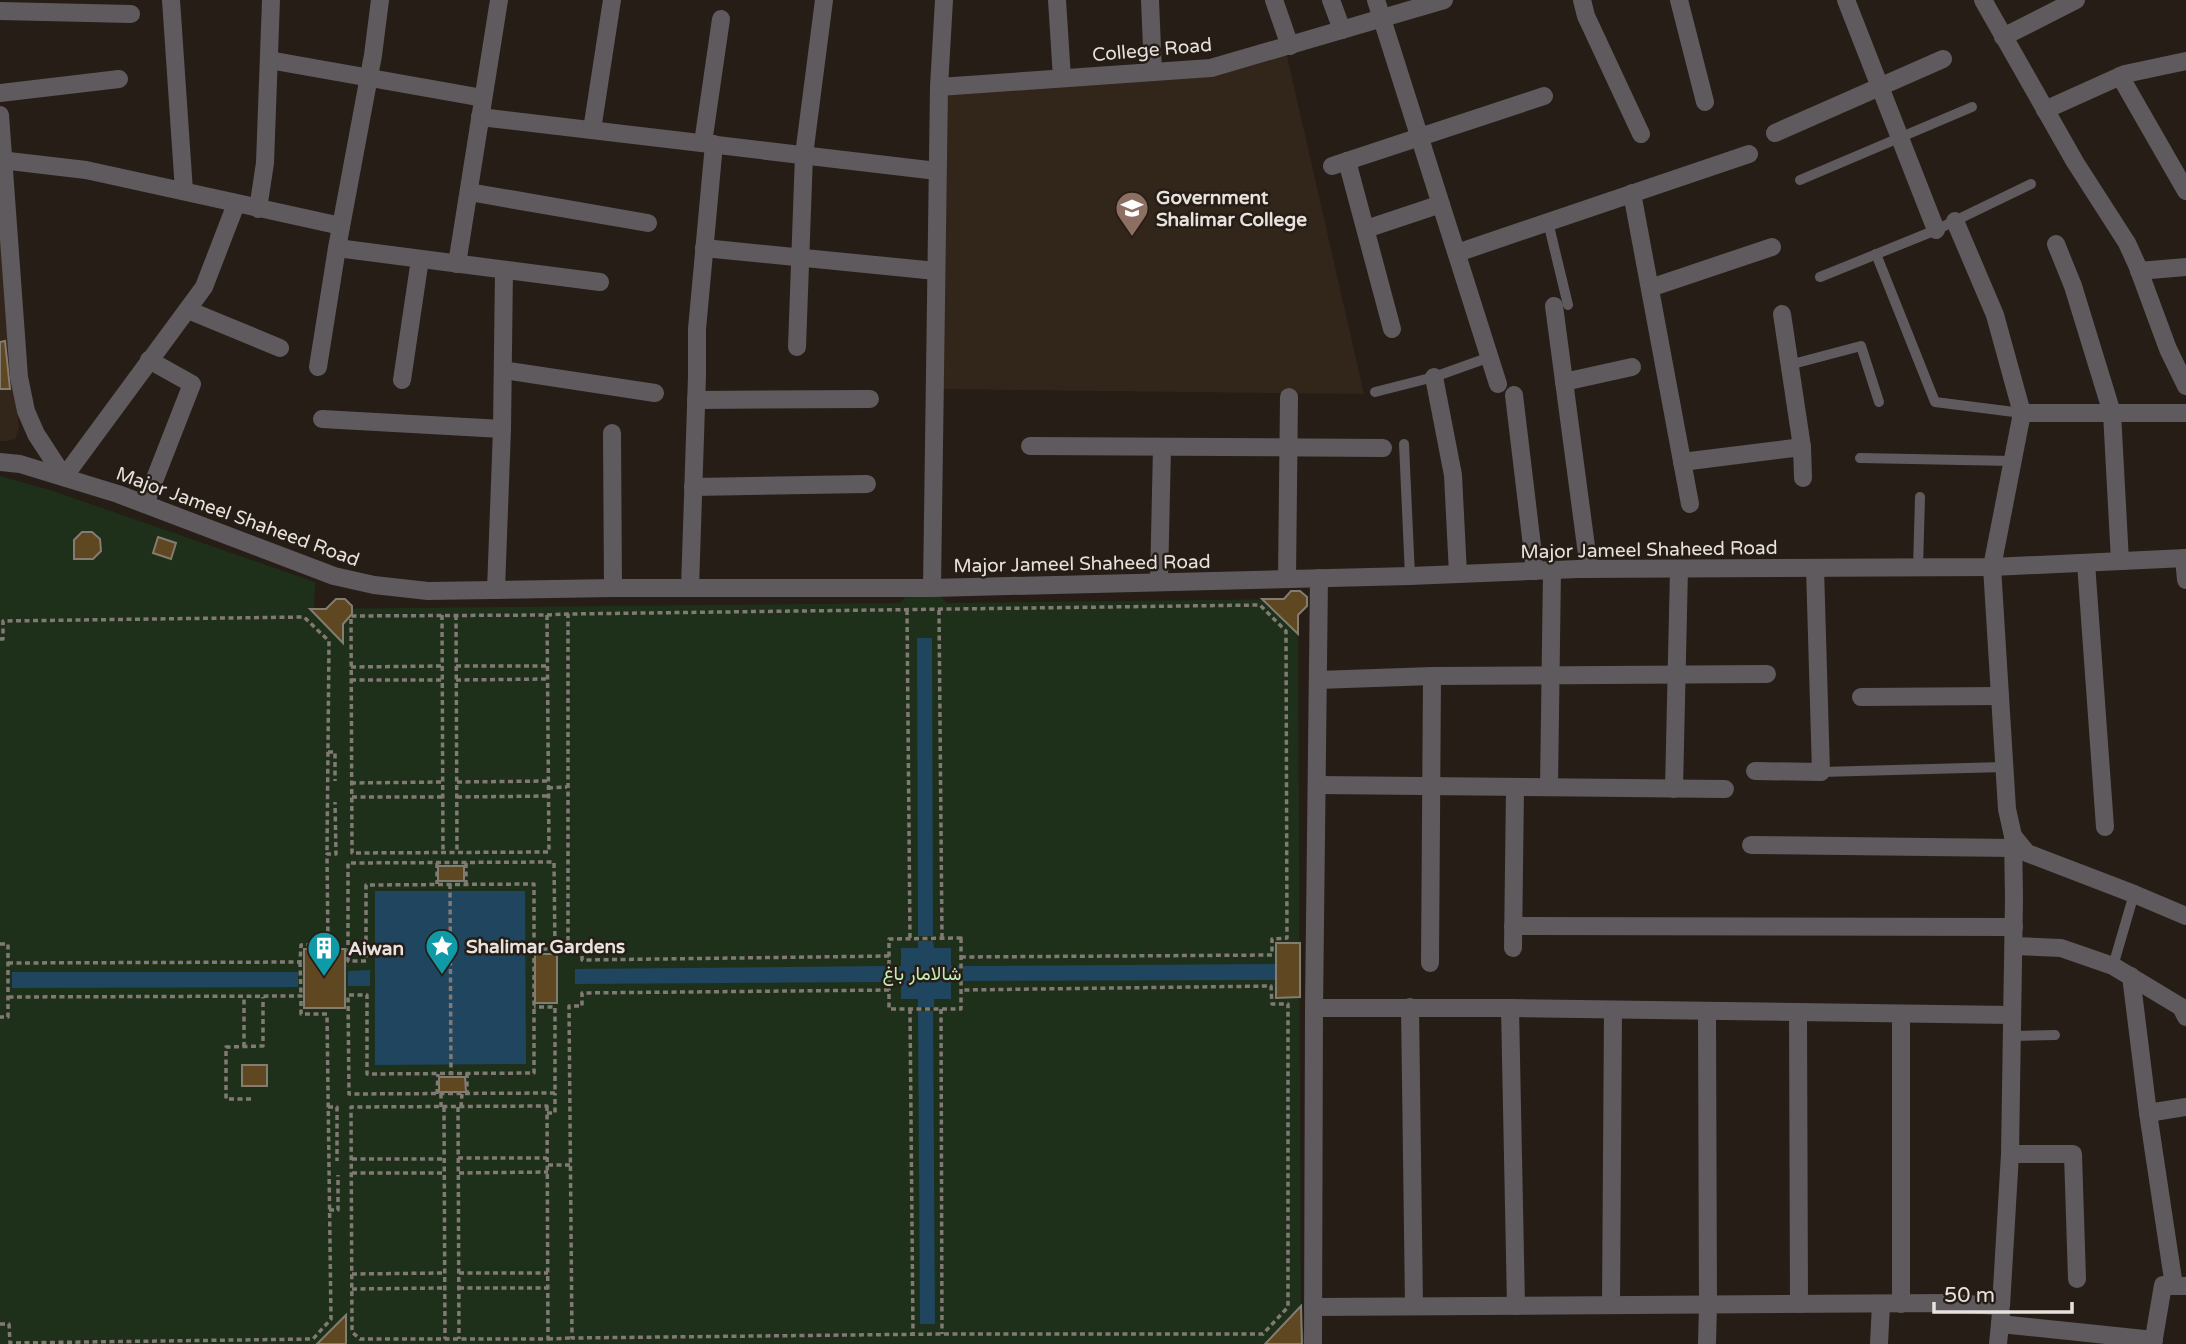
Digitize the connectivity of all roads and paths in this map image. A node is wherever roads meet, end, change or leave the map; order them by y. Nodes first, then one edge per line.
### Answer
1 (171, 0) edge
2 (271, 0) edge
3 (380, 0) edge
4 (499, 0) edge
5 (612, 0) edge
6 (824, 0) edge
7 (944, 0) edge
8 (1058, 0) edge
9 (1150, 0) edge
10 (1274, 0) edge
11 (1331, 0) edge
12 (1376, 0) edge
13 (1444, 0) edge
14 (1582, 0) edge
15 (1679, 0) edge
16 (1846, 0) edge
17 (1983, 0) edge
18 (2076, 0) edge
19 (0, 11) edge
20 (131, 13) dead end
21 (1382, 18) junction
22 (721, 19) dead end
23 (1342, 30) junction
24 (2003, 37) junction
25 (1290, 46) junction
26 (1943, 59) dead end
27 (269, 60) junction
28 (2186, 61) edge
29 (1153, 72) junction
30 (2120, 76) junction
31 (369, 78) junction
32 (1062, 78) junction
33 (119, 79) dead end
34 (939, 87) junction
35 (1880, 87) junction
36 (0, 93) edge
37 (1544, 96) dead end
38 (484, 98) junction
39 (1705, 102) dead end
40 (1972, 107) dead end
41 (2045, 110) junction
42 (0, 115) edge
43 (480, 117) junction
44 (592, 130) junction
45 (1774, 133) dead end
46 (1641, 134) dead end
47 (1420, 137) junction
48 (1899, 137) junction
49 (708, 144) junction
50 (1749, 154) dead end
51 (804, 155) junction
52 (2, 161) edge
53 (937, 171) junction
54 (1800, 180) dead end
55 (2031, 184) dead end
56 (184, 191) junction
57 (2186, 191) edge
58 (469, 192) junction
59 (1632, 194) junction
60 (236, 204) junction
61 (1441, 204) junction
62 (258, 209) junction
63 (1955, 221) junction
64 (1548, 222) junction
65 (648, 223) dead end
66 (341, 226) junction
67 (1366, 229) junction
68 (1936, 230) junction
69 (2056, 244) dead end
70 (1772, 247) dead end
71 (337, 248) junction
72 (704, 248) junction
73 (1457, 253) junction
74 (1876, 254) junction
75 (800, 257) junction
76 (420, 259) junction
77 (457, 264) junction
78 (2186, 267) edge
79 (505, 270) junction
80 (936, 271) junction
81 (2139, 271) junction
82 (1820, 277) dead end
83 (600, 282) dead end
84 (1650, 288) junction
85 (1561, 306) joint
86 (188, 310) junction
87 (1782, 314) dead end
88 (1392, 328) dead end
89 (797, 347) dead end
90 (280, 348) dead end
91 (2177, 349) edge
92 (1490, 357) junction
93 (149, 360) junction
94 (1789, 365) junction
95 (318, 367) dead end
96 (1632, 367) dead end
97 (503, 370) junction
98 (1434, 377) junction
99 (402, 380) dead end
100 (1564, 382) junction
101 (1498, 384) dead end
102 (2186, 386) edge
103 (1375, 392) dead end
104 (654, 393) dead end
105 (1514, 395) dead end
106 (1289, 397) dead end
107 (870, 399) dead end
108 (696, 400) junction
109 (1880, 402) dead end
110 (2022, 413) junction
111 (2112, 413) junction
112 (2186, 413) edge
113 (322, 419) dead end
114 (502, 429) junction
115 (612, 433) dead end
116 (1404, 444) dead end
117 (1030, 446) dead end
118 (1162, 447) junction
119 (1288, 447) junction
120 (1802, 447) junction
121 (1383, 449) dead end
122 (1860, 458) dead end
123 (2012, 461) junction
124 (0, 462) edge
125 (1682, 462) junction
126 (64, 477) junction
127 (1803, 478) dead end
128 (867, 484) dead end
129 (693, 487) junction
130 (1920, 498) dead end
131 (145, 504) junction
132 (1690, 504) dead end
133 (2185, 558) edge
134 (2120, 561) junction
135 (2086, 563) junction
136 (1992, 567) junction
137 (1815, 568) junction
138 (1918, 568) junction
139 (1589, 569) junction
140 (1679, 569) junction
141 (1544, 570) junction
142 (1458, 574) junction
143 (1410, 576) junction
144 (1318, 578) junction
145 (1287, 579) junction
146 (2186, 580) edge
147 (1159, 582) junction
148 (613, 588) junction
149 (932, 588) junction
150 (690, 589) junction
151 (496, 590) junction
152 (907, 610) junction
153 (939, 610) junction
154 (568, 614) junction
155 (442, 615) junction
156 (456, 615) junction
157 (547, 615) junction
158 (0, 639) edge
159 (442, 666) junction
160 (456, 666) junction
161 (548, 666) junction
162 (351, 667) junction
163 (1676, 674) junction
164 (1767, 674) dead end
165 (1551, 675) junction
166 (1432, 676) junction
167 (548, 679) junction
168 (351, 680) junction
169 (442, 680) junction
170 (456, 680) junction
171 (1318, 680) junction
172 (2000, 696) junction
173 (1861, 697) dead end
174 (328, 752) junction
175 (2004, 768) junction
176 (1755, 771) dead end
177 (1821, 772) junction
178 (335, 781) dead end
179 (548, 781) junction
180 (351, 782) junction
181 (443, 782) junction
182 (457, 782) junction
183 (1317, 785) junction
184 (1431, 786) junction
185 (1515, 787) junction
186 (548, 788) junction
187 (568, 788) junction
188 (1549, 788) junction
189 (1674, 789) junction
190 (1726, 789) dead end
191 (344, 792) dead end
192 (351, 794) junction
193 (548, 796) junction
194 (443, 797) junction
195 (457, 797) junction
196 (335, 802) dead end
197 (2105, 827) dead end
198 (2013, 842) junction
199 (1751, 845) dead end
200 (327, 853) junction
201 (441, 853) junction
202 (459, 853) junction
203 (438, 863) junction
204 (463, 863) junction
205 (437, 884) junction
206 (450, 884) junction
207 (466, 884) junction
208 (2134, 894) junction
209 (2186, 916) edge
210 (1513, 926) junction
211 (2014, 927) junction
212 (942, 938) junction
213 (910, 939) junction
214 (0, 944) edge
215 (2014, 946) junction
216 (1513, 948) dead end
217 (534, 949) junction
218 (889, 956) junction
219 (961, 957) junction
220 (300, 962) junction
221 (8, 963) junction
222 (1430, 963) dead end
223 (2113, 966) junction
224 (2131, 976) junction
225 (889, 990) junction
226 (961, 990) junction
227 (244, 996) junction
228 (262, 996) junction
229 (301, 996) junction
230 (9, 997) junction
231 (534, 1007) junction
232 (1314, 1007) junction
233 (1410, 1007) junction
234 (1510, 1008) junction
235 (910, 1009) junction
236 (941, 1009) junction
237 (1613, 1010) junction
238 (1707, 1011) junction
239 (1798, 1012) junction
240 (1901, 1014) junction
241 (2012, 1015) junction
242 (0, 1017) edge
243 (2186, 1017) edge
244 (2055, 1035) dead end
245 (2012, 1036) junction
246 (244, 1047) junction
247 (467, 1073) junction
248 (438, 1074) junction
249 (451, 1074) junction
250 (555, 1093) junction
251 (439, 1094) junction
252 (464, 1094) junction
253 (251, 1099) dead end
254 (328, 1107) junction
255 (442, 1107) junction
256 (460, 1107) junction
257 (2186, 1107) edge
258 (547, 1113) junction
259 (2148, 1113) junction
260 (2010, 1154) junction
261 (444, 1158) junction
262 (458, 1158) junction
263 (548, 1158) junction
264 (352, 1159) junction
265 (337, 1161) dead end
266 (548, 1165) junction
267 (571, 1165) junction
268 (345, 1167) dead end
269 (352, 1167) junction
270 (444, 1172) junction
271 (458, 1172) junction
272 (548, 1172) junction
273 (352, 1173) junction
274 (338, 1175) dead end
275 (329, 1210) junction
276 (445, 1273) junction
277 (459, 1273) junction
278 (548, 1273) junction
279 (352, 1274) junction
280 (2077, 1279) dead end
281 (2180, 1286) edge
282 (445, 1288) junction
283 (459, 1288) junction
284 (548, 1288) junction
285 (352, 1289) junction
286 (1800, 1304) junction
287 (1881, 1304) junction
288 (1901, 1304) junction
289 (1611, 1305) junction
290 (1708, 1305) junction
291 (1414, 1306) junction
292 (1516, 1306) junction
293 (1313, 1307) junction
294 (2001, 1315) junction
295 (0, 1324) edge
296 (913, 1334) junction
297 (942, 1334) junction
298 (572, 1338) junction
299 (445, 1339) junction
300 (459, 1339) junction
301 (548, 1339) junction
302 (2153, 1342) edge
303 (1313, 1344) edge
304 (1707, 1344) edge
305 (1879, 1344) edge
306 (1998, 1344) edge

1 - 56 street
2 - 27 street
3 - 31 street
4 - 38 street
5 - 44 street
6 - 51 street
7 - 34 street
8 - 32 street
9 - 29 street
10 - 25 street
11 - 23 street
12 - 21 street
13 - 21 street, College Road
14 - 46 street
15 - 39 street
16 - 35 street
17 - 24 street
18 - 24 street
19 - 20 street
21 - 23 street, College Road
21 - 47 street
22 - 49 street
23 - 25 street, College Road
24 - 41 street
25 - 29 street, College Road
26 - 35 street
27 - 31 street
27 - 62 street
28 - 30 street
29 - 32 street, College Road
30 - 41 street
30 - 57 street
31 - 38 street
31 - 66 street
32 - 34 street, College Road
33 - 36 street
34 - 53 street
35 - 45 street
35 - 48 street
37 - 47 street
38 - 43 street
40 - 48 lane
41 - 81 street
42 - 52 street
43 - 44 street
43 - 58 street
44 - 49 street
47 - 61 street
47 - 67 street
48 - 54 lane
48 - 68 street
49 - 51 street
49 - 72 street
50 - 59 street
51 - 53 street
51 - 75 street
52 - 56 street
52 - 126 street
53 - 80 street
55 - 63 lane
56 - 60 street
58 - 65 street
58 - 77 street
59 - 64 street
59 - 84 street
60 - 62 street
60 - 86 street
61 - 67 street
61 - 73 street
62 - 66 street
63 - 68 lane
63 - 110 street
64 - 73 street
64 - 85 lane
66 - 71 street
67 - 88 street
68 - 74 lane
69 - 111 street
70 - 84 street
71 - 76 street
71 - 95 street
72 - 75 street
72 - 108 street
73 - 92 street
74 - 82 lane
74 - 110 lane
75 - 80 street
75 - 89 street
76 - 77 street
76 - 99 street
77 - 79 street
78 - 81 street
79 - 83 street
79 - 97 street
80 - 149 street
81 - 91 street
84 - 125 street
85 - 100 street
86 - 90 street
86 - 93 street
87 - 94 street
91 - 102 street
92 - 98 lane
92 - 101 street
93 - 126 street
93 - 131 street
94 - 109 lane
94 - 120 street
96 - 100 street
97 - 104 street
97 - 114 street
98 - 103 lane
98 - 142 street
100 - 139 street
105 - 141 street
106 - 119 street
107 - 108 street
108 - 129 street
110 - 111 street
110 - 123 street
111 - 112 street
111 - 134 street
113 - 114 street
114 - 151 street
115 - 148 street
116 - 143 lane
117 - 118 street
118 - 119 street
118 - 147 street
119 - 121 street
119 - 145 street
120 - 125 street
120 - 127 street
122 - 123 lane
123 - 136 street
124 - 126 street, Major Jameel Shaheed Road
125 - 132 street
126 - 131 street, Major Jameel Shaheed Road
128 - 129 street
129 - 150 street
130 - 138 lane
131 - 151 street, Major Jameel Shaheed Road
133 - 134 street, Major Jameel Shaheed Road
133 - 146 street
134 - 135 street, Major Jameel Shaheed Road
135 - 136 street, Major Jameel Shaheed Road
135 - 197 street
136 - 138 street, Major Jameel Shaheed Road
136 - 172 street
137 - 138 street, Major Jameel Shaheed Road
137 - 140 street, Major Jameel Shaheed Road
137 - 177 street
139 - 140 street, Major Jameel Shaheed Road
139 - 141 street, Major Jameel Shaheed Road
140 - 163 street
141 - 142 street, Major Jameel Shaheed Road
141 - 165 street
142 - 143 street, Major Jameel Shaheed Road
143 - 144 street, Major Jameel Shaheed Road
144 - 145 street, Major Jameel Shaheed Road
144 - 171 street
145 - 147 street, Major Jameel Shaheed Road
147 - 149 street, Major Jameel Shaheed Road
148 - 150 street, Major Jameel Shaheed Road
148 - 151 street, Major Jameel Shaheed Road
149 - 150 street, Major Jameel Shaheed Road
152 - 153 path
152 - 154 path
152 - 213 path
153 - 212 path
153 - 219 path
154 - 157 path
154 - 187 path
155 - 156 path
155 - 159 path
155 - 162 path
156 - 157 path
156 - 160 path
157 - 161 path
158 - 174 path
159 - 162 path
159 - 169 path
160 - 161 path
160 - 170 path
161 - 167 path
162 - 168 path
163 - 164 street
163 - 165 street
163 - 189 street
165 - 166 street
165 - 188 street
166 - 171 street
166 - 184 street
167 - 170 path
167 - 179 path
168 - 169 path
168 - 180 path
169 - 181 path
170 - 182 path
171 - 183 street
172 - 173 street
172 - 175 street
174 - 178 path
174 - 200 path
175 - 177 lane
175 - 198 street
176 - 177 street
179 - 182 path
179 - 186 path
180 - 181 path
180 - 192 path
181 - 194 path
182 - 195 path
183 - 184 street
183 - 232 street
184 - 185 street
184 - 222 street
185 - 188 street
185 - 210 street
186 - 187 path
186 - 193 path
187 - 218 path
188 - 189 street
189 - 190 street
191 - 192 path
192 - 194 path
192 - 201 path
193 - 195 path
193 - 202 path
194 - 201 path
195 - 202 path
196 - 200 path
198 - 199 street
198 - 208 street
198 - 211 street
200 - 220 path
201 - 202 path
201 - 203 path
202 - 204 path
203 - 204 path
203 - 205 path
203 - 205 path
204 - 207 path
204 - 217 path
205 - 206 path
206 - 207 path
206 - 249 path
207 - 217 path
208 - 209 street
208 - 223 lane
210 - 211 street
210 - 216 street
211 - 215 street
212 - 213 path
212 - 219 path
213 - 218 path
214 - 221 path
215 - 223 street
215 - 241 street
217 - 231 path
218 - 225 path
219 - 226 path
220 - 221 path
220 - 229 path
221 - 230 path
223 - 224 street
224 - 243 street
224 - 259 street
225 - 235 path
225 - 267 path
226 - 236 path
226 - 297 path
227 - 228 path
227 - 230 path
227 - 246 path
228 - 229 path
228 - 246 path
229 - 254 path
230 - 242 path
231 - 247 path
231 - 250 path
232 - 233 street
232 - 293 street
233 - 234 street
233 - 291 street
234 - 237 street
234 - 292 street
235 - 236 path
235 - 296 path
236 - 297 path
237 - 238 street
237 - 289 street
238 - 239 street
238 - 290 street
239 - 240 street
239 - 286 street
240 - 241 street
240 - 288 street
241 - 245 street
244 - 245 lane
245 - 260 street
246 - 253 path
247 - 249 path
247 - 252 path
248 - 249 path
248 - 251 path
248 - 251 path
250 - 252 path
250 - 258 path
251 - 252 path
251 - 255 path
252 - 256 path
254 - 265 path
254 - 275 path
255 - 256 path
255 - 261 path
255 - 264 path
256 - 258 path
256 - 262 path
257 - 259 street
258 - 263 path
259 - 281 street
260 - 280 street
260 - 294 street
261 - 264 path
261 - 270 path
262 - 263 path
262 - 271 path
263 - 266 path
264 - 269 path
266 - 267 path
266 - 272 path
267 - 298 path
268 - 269 path
269 - 273 path
270 - 273 path
270 - 276 path
271 - 272 path
271 - 277 path
272 - 278 path
273 - 279 path
274 - 275 path
275 - 295 path
276 - 279 path
276 - 282 path
277 - 278 path
277 - 283 path
278 - 284 path
279 - 285 path
281 - 302 street
282 - 285 path
282 - 299 path
283 - 284 path
283 - 300 path
284 - 301 path
285 - 299 path
286 - 287 street
286 - 290 street
287 - 288 street
287 - 305 street
288 - 294 street
289 - 290 street
289 - 292 street
290 - 304 street
291 - 292 street
291 - 293 street
293 - 303 street
294 - 302 street
294 - 306 street
296 - 297 path
296 - 298 path
298 - 301 path
299 - 300 path
300 - 301 path

